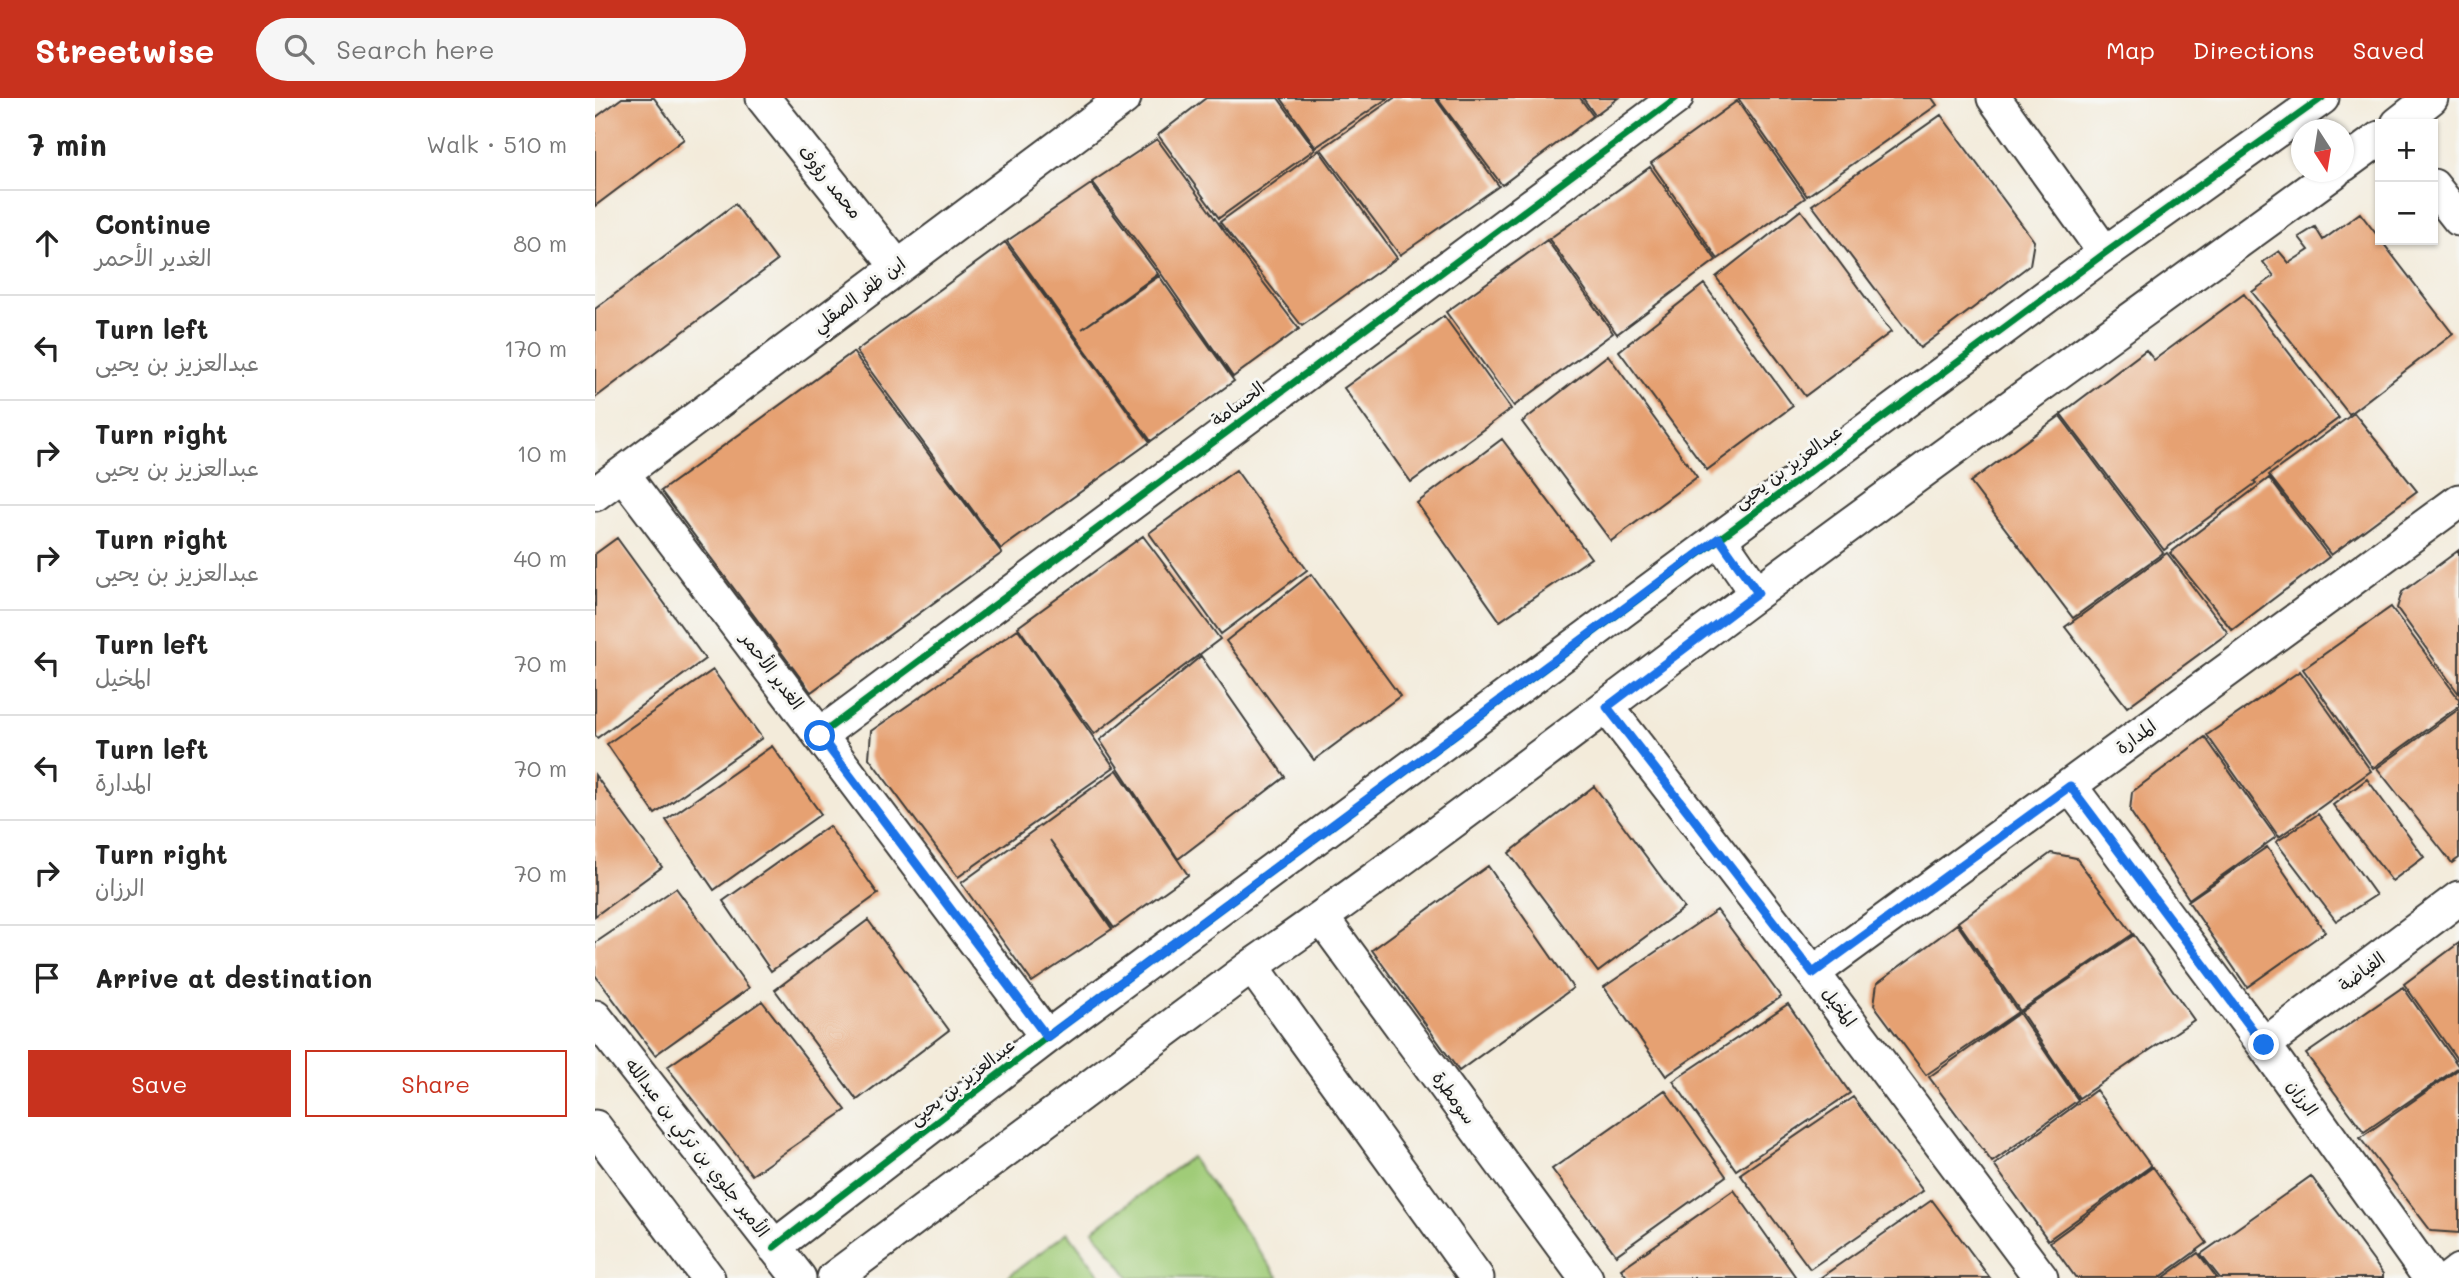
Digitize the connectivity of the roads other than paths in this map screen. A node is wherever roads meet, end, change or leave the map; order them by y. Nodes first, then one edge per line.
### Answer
1 (763, 98) edge
2 (1123, 98) edge
3 (1676, 98) edge
4 (1994, 98) edge
5 (2322, 98) edge
6 (2431, 98) edge
7 (2404, 119) edge
8 (2375, 142) edge
9 (2354, 157) edge
10 (2321, 182) edge
11 (2438, 192) edge
12 (2459, 219) edge
13 (2105, 253) junction
14 (897, 266) junction
15 (623, 474) junction
16 (595, 494) edge
17 (2459, 501) edge
18 (1719, 538) junction
19 (1758, 593) junction
20 (1607, 707) junction
21 (820, 736) junction
22 (2070, 786) junction
23 (2459, 898) edge
24 (1322, 918) junction
25 (1252, 966) junction
26 (1813, 973) junction
27 (595, 1017) edge
28 (1047, 1037) junction
29 (2264, 1045) junction
30 (595, 1127) edge
31 (774, 1247) junction
32 (2459, 1271) edge
33 (708, 1278) edge
34 (798, 1278) edge
35 (834, 1278) edge
36 (1478, 1278) edge
37 (1586, 1278) edge
38 (2041, 1278) edge
39 (2430, 1278) edge
40 (2450, 1278) edge

1 - 14 street, محمد رؤوف
2 - 14 street, ابن ظفر الصقلي
3 - 21 street, الحسامة
4 - 13 street
5 - 13 street, عبدالعزيز بن يحيى
6 - 7 street
8 - 9 street
10 - 19 street
11 - 12 street
13 - 18 street, عبدالعزيز بن يحيى
14 - 15 street, ابن ظفر الصقلي
15 - 16 street, ابن ظفر الصقلي
15 - 21 street, الغدير الأحمر
17 - 22 street, المدارة
18 - 19 street
18 - 28 street, عبدالعزيز بن يحيى
19 - 20 street
20 - 24 street
20 - 26 street, المخيل
21 - 28 street, الغدير الأحمر
22 - 26 street, المدارة
22 - 29 street, الرزان
23 - 29 street, الفياضة
24 - 25 street
24 - 37 street, سومطرة
25 - 35 street
25 - 36 street
26 - 38 street, المخيل
27 - 31 street, الأمير جلوي بن تركي بن عبدالله
28 - 31 street, عبدالعزيز بن يحيى
29 - 39 street, الرزان
30 - 33 street
31 - 34 street, الأمير جلوي بن تركي بن عبدالله
32 - 40 street

